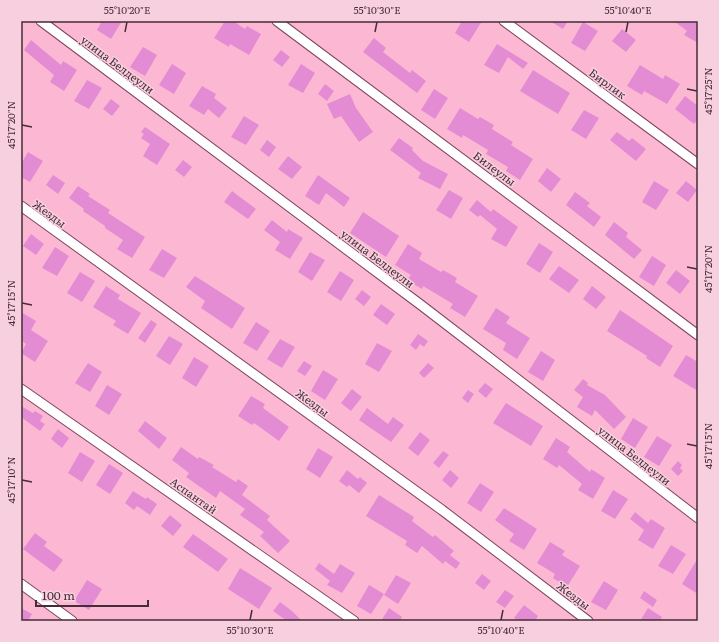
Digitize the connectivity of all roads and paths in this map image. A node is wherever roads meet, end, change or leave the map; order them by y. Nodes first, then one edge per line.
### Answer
1 (41, 21) edge
2 (277, 21) edge
3 (504, 21) edge
4 (698, 164) edge
5 (21, 206) edge
6 (698, 335) edge
7 (21, 389) edge
8 (698, 518) edge
9 (21, 584) edge
10 (72, 621) edge
11 (354, 621) edge
12 (588, 621) edge

1 - 8 street, улица Белдеули
2 - 6 street, Билеулы
3 - 4 street, Бирлик
5 - 12 street, Жезды
7 - 11 street, Аспантай
9 - 10 street

